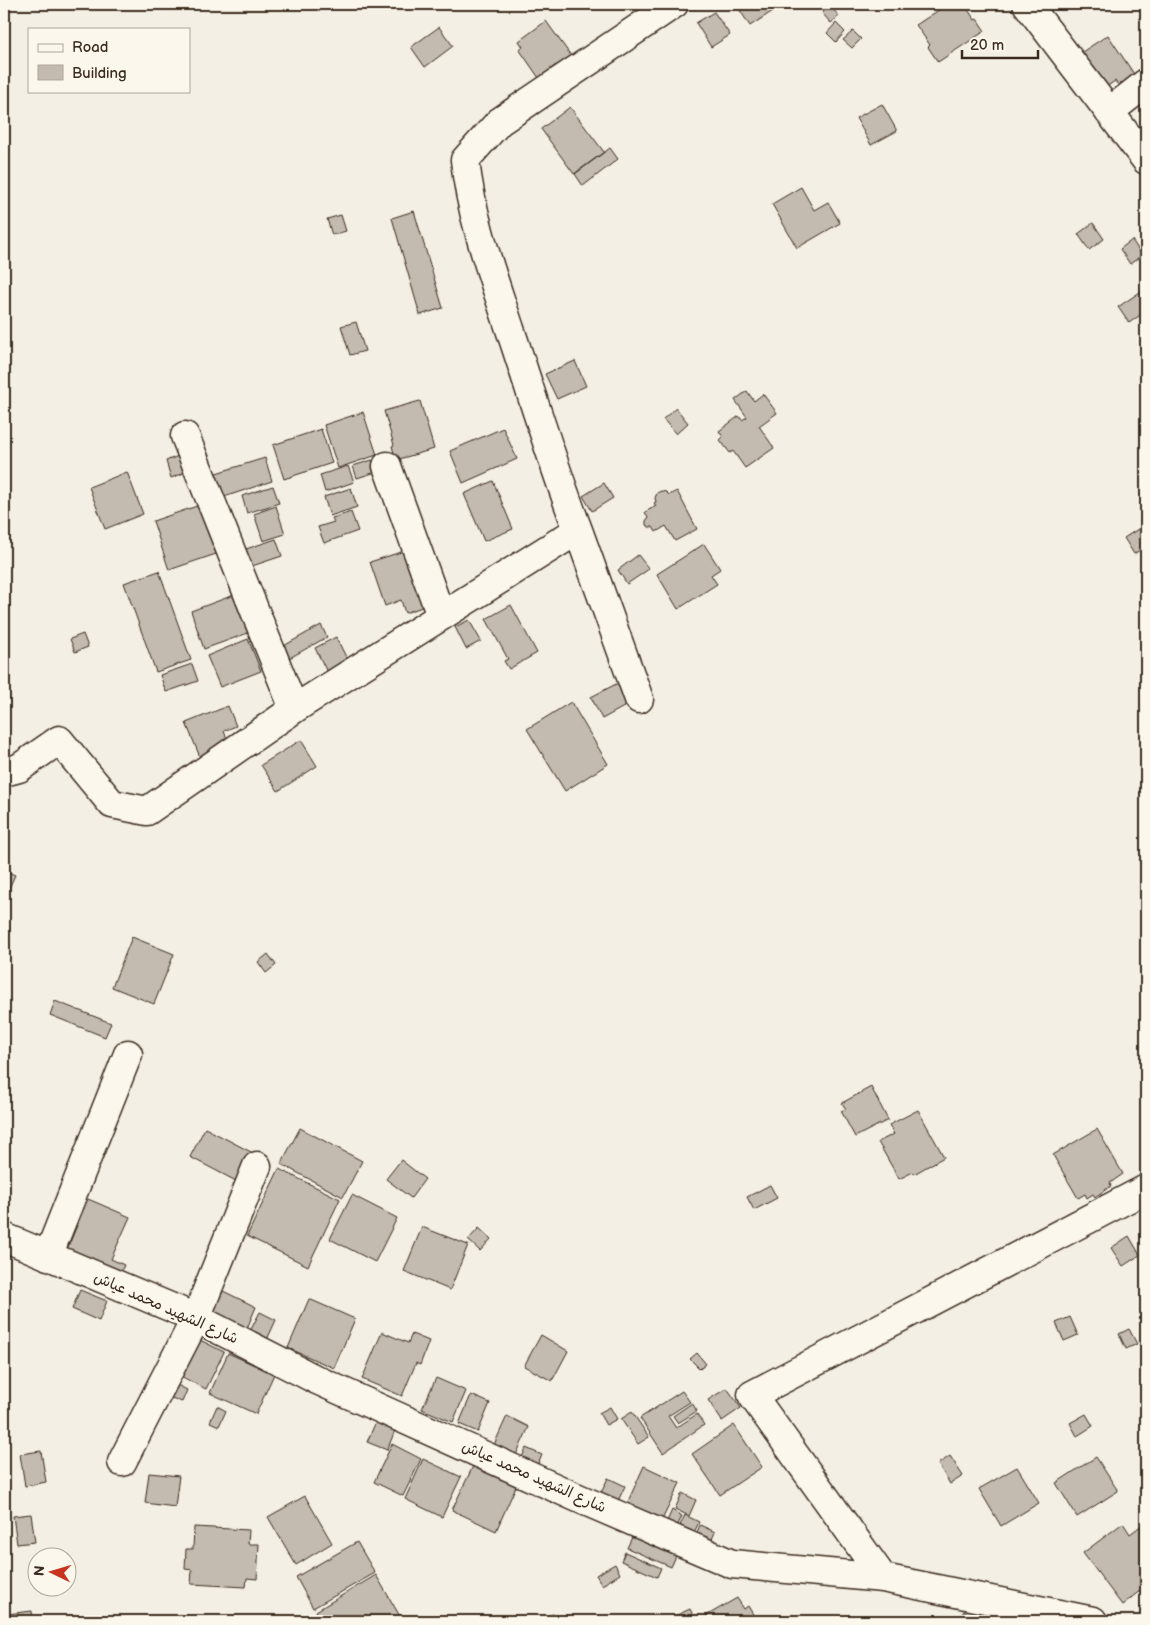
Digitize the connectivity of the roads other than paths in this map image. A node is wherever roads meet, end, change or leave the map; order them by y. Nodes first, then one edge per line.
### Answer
1 (674, 4) edge
2 (1027, 4) edge
3 (1146, 82) edge
4 (1109, 112) junction
5 (1146, 160) edge
6 (185, 436) dead end
7 (387, 466) dead end
8 (578, 530) junction
9 (441, 616) junction
10 (639, 699) dead end
11 (294, 709) junction
12 (4, 772) edge
13 (128, 1054) dead end
14 (257, 1166) dead end
15 (1146, 1188) edge
16 (4, 1237) edge
17 (48, 1256) junction
18 (196, 1318) junction
19 (122, 1462) dead end
20 (883, 1578) junction
21 (1092, 1621) edge

1 - 8 street
2 - 4 street
3 - 4 street
4 - 5 street
6 - 11 street
7 - 9 street
8 - 9 street
8 - 10 street
9 - 11 street
11 - 12 street
13 - 17 street
14 - 18 street
15 - 20 street
16 - 17 street, شارع الشهيد محمد عياش
17 - 18 street, شارع الشهيد محمد عياش
18 - 19 street
18 - 20 street, شارع الشهيد محمد عياش
20 - 21 street, شارع الشهيد محمد عياش

